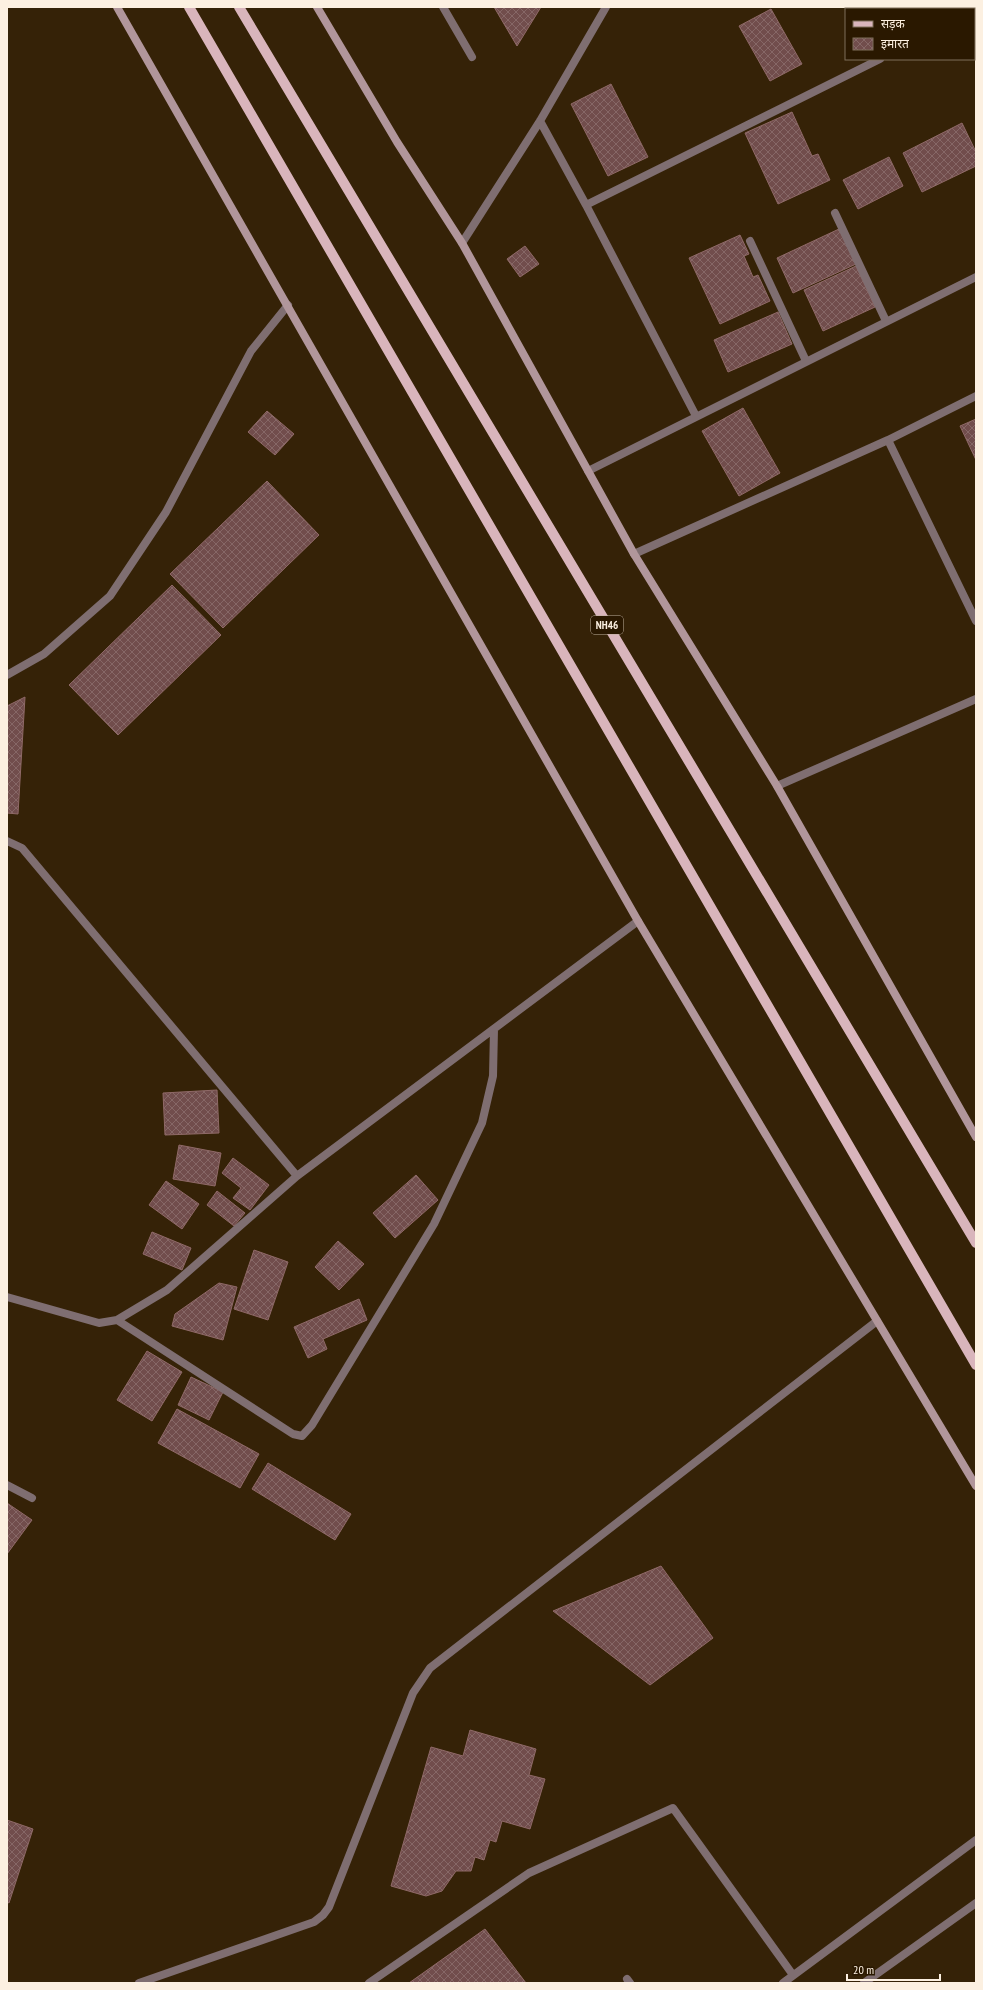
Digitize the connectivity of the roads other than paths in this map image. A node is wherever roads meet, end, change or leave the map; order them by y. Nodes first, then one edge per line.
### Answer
1 (117, 7) edge
2 (190, 7) edge
3 (239, 7) edge
4 (317, 7) edge
5 (444, 7) edge
6 (606, 7) edge
7 (472, 57) dead end
8 (878, 60) edge
9 (540, 121) junction
10 (586, 206) junction
11 (835, 213) dead end
12 (750, 241) dead end
13 (462, 243) junction
14 (976, 277) edge
15 (288, 305) junction
16 (886, 321) junction
17 (806, 361) junction
18 (976, 396) edge
19 (696, 416) junction
20 (888, 440) junction
21 (588, 471) junction
22 (634, 554) junction
23 (976, 621) edge
24 (7, 675) edge
25 (976, 699) edge
26 (777, 786) junction
27 (7, 842) edge
28 (638, 921) junction
29 (494, 1029) junction
30 (976, 1137) edge
31 (297, 1176) junction
32 (976, 1243) edge
33 (7, 1297) edge
34 (116, 1320) junction
35 (877, 1322) junction
36 (976, 1365) edge
37 (7, 1485) edge
38 (976, 1486) edge
39 (32, 1498) dead end
40 (976, 1840) edge
41 (976, 1904) edge
42 (793, 1975) junction
43 (139, 1983) edge
44 (369, 1983) edge
45 (784, 1983) edge
46 (864, 1983) edge

1 - 15 street
2 - 36 main road
3 - 32 main road, NH46
4 - 13 street
5 - 7 street
6 - 9 street
8 - 10 street
9 - 10 street
9 - 13 street
10 - 19 street
11 - 16 street
12 - 17 street
13 - 21 street
14 - 16 street
15 - 24 street
15 - 28 street
16 - 17 street
17 - 19 street
18 - 20 street
19 - 21 street
20 - 22 street
20 - 23 street
21 - 22 street
22 - 26 street
25 - 26 street
26 - 30 street
27 - 31 street
28 - 29 street
28 - 35 street
29 - 31 street
29 - 34 street
31 - 34 street
33 - 34 street
35 - 38 street
35 - 43 street
37 - 39 street
40 - 42 street
41 - 46 street
42 - 44 street
42 - 45 street

